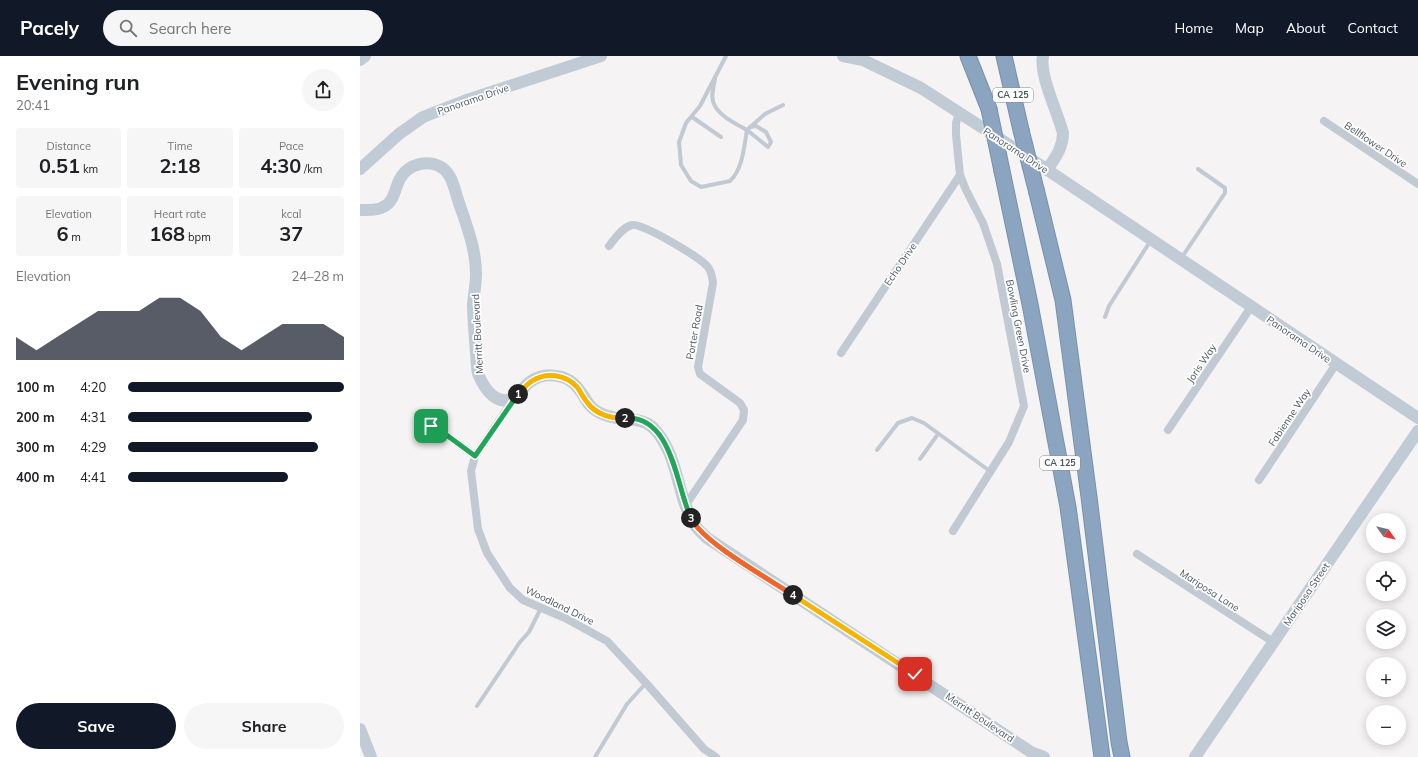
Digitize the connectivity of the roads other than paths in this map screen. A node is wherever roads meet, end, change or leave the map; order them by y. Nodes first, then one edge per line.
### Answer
1 (365, 56) edge
2 (601, 56) edge
3 (726, 56) edge
4 (843, 56) edge
5 (968, 56) edge
6 (972, 56) edge
7 (977, 56) edge
8 (1043, 56) edge
9 (1004, 57) edge
10 (360, 60) edge
11 (716, 74) junction
12 (783, 105) dead end
13 (989, 109) junction
14 (959, 113) junction
15 (692, 117) junction
16 (1324, 121) dead end
17 (748, 128) junction
18 (721, 137) dead end
19 (360, 169) edge
20 (1198, 169) dead end
21 (1047, 170) junction
22 (960, 175) junction
23 (1418, 184) edge
24 (360, 210) edge
25 (1151, 240) junction
26 (609, 246) dead end
27 (1180, 259) junction
28 (1251, 306) junction
29 (1105, 317) dead end
30 (841, 353) dead end
31 (1336, 364) junction
32 (516, 397) junction
33 (1418, 418) edge
34 (431, 426) dead end
35 (1168, 430) dead end
36 (1418, 431) edge
37 (938, 434) junction
38 (877, 450) dead end
39 (475, 456) junction
40 (920, 459) dead end
41 (991, 472) junction
42 (1259, 480) dead end
43 (685, 506) junction
44 (954, 531) dead end
45 (1137, 554) dead end
46 (541, 608) junction
47 (1273, 642) junction
48 (646, 683) junction
49 (477, 706) dead end
50 (360, 729) edge
51 (371, 757) edge
52 (595, 757) edge
53 (716, 757) edge
54 (1044, 757) edge
55 (1102, 757) edge
56 (1122, 757) edge
57 (1195, 757) edge

1 - 10 street
2 - 19 street, Panorama Drive
3 - 11 lane
4 - 14 street, Panorama Drive
5 - 13 highway
6 - 13 highway
7 - 13 highway, CA 125
8 - 21 street
9 - 56 highway, CA 125, bridge
11 - 15 lane
11 - 17 lane
12 - 17 lane
13 - 55 highway, CA 125, bridge
14 - 21 street, Panorama Drive
14 - 22 street, Bowling Green Drive
15 - 17 lane
15 - 18 lane
16 - 23 street, Bellflower Drive
17 - 17 lane
20 - 27 lane
21 - 25 street, Panorama Drive
22 - 30 street, Echo Drive
22 - 41 street, Bowling Green Drive
24 - 32 street, Merritt Boulevard
25 - 27 street, Panorama Drive
25 - 29 lane
26 - 43 street, Porter Road
27 - 28 street, Panorama Drive
28 - 31 street, Panorama Drive
28 - 35 street, Joris Way
31 - 33 street, Panorama Drive
31 - 42 street, Fabienne Way
32 - 39 street, Woodland Drive
32 - 43 street, Merritt Boulevard
34 - 39 street
36 - 47 street, Mariposa Street
37 - 38 lane
37 - 40 lane
37 - 41 lane
39 - 46 street, Woodland Drive
41 - 44 street, Bowling Green Drive
43 - 54 street, Merritt Boulevard
45 - 47 street, Mariposa Lane
46 - 48 street, Woodland Drive
46 - 49 lane
47 - 57 street, Mariposa Street
48 - 52 lane
48 - 53 street, Woodland Drive
50 - 51 street

